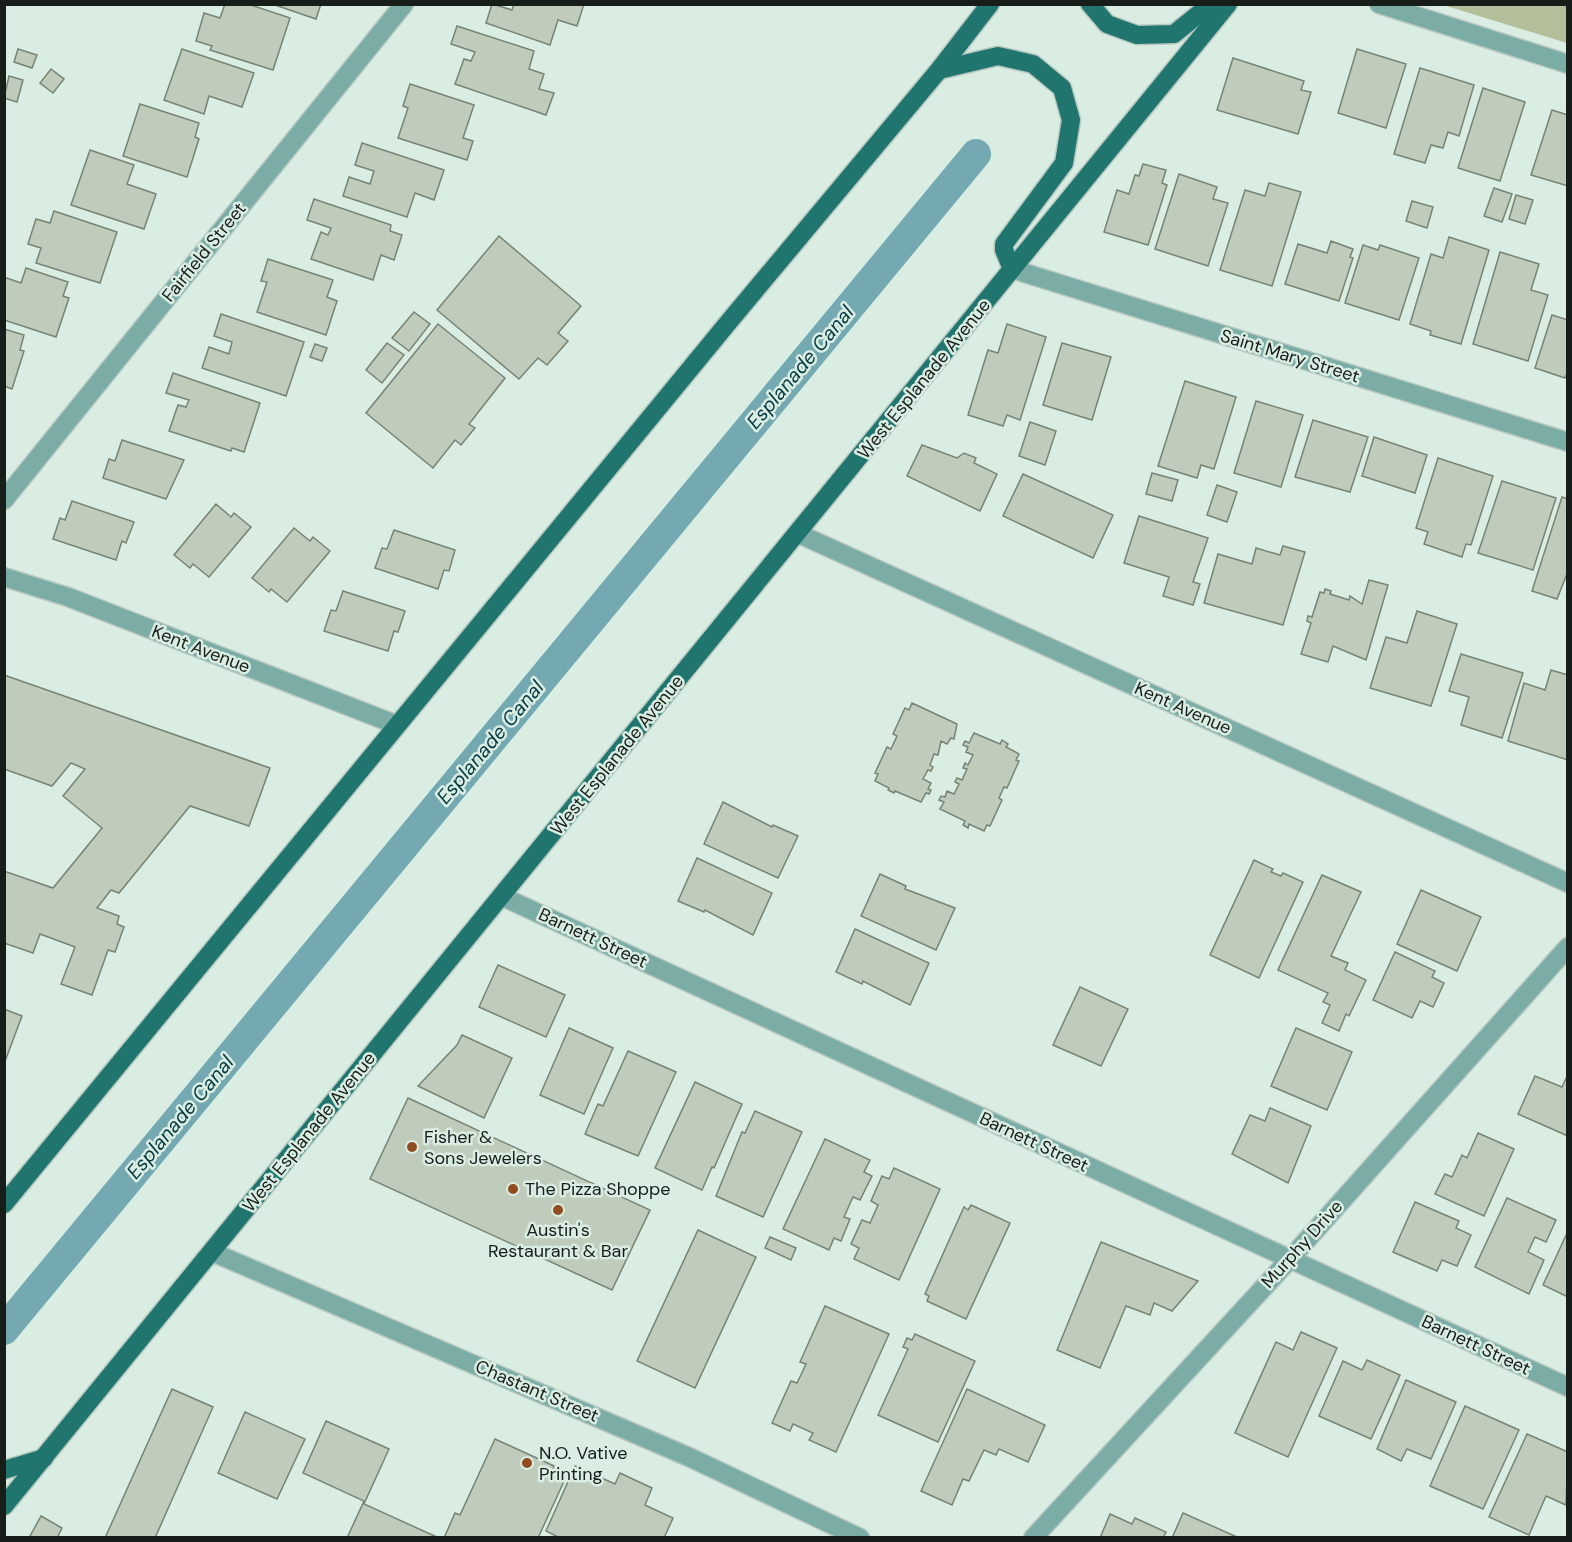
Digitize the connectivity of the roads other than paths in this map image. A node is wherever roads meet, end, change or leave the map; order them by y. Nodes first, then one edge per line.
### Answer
1 (404, 4) edge
2 (990, 4) edge
3 (1090, 4) edge
4 (1211, 4) edge
5 (1228, 4) edge
6 (1379, 4) edge
7 (1568, 64) edge
8 (939, 70) junction
9 (1012, 269) junction
10 (1568, 442) edge
11 (4, 500) edge
12 (799, 534) junction
13 (4, 577) edge
14 (397, 725) junction
15 (1568, 883) edge
16 (501, 896) junction
17 (1568, 947) edge
18 (4, 1204) edge
19 (212, 1252) junction
20 (1289, 1260) junction
21 (1568, 1387) edge
22 (44, 1458) junction
23 (4, 1470) edge
24 (4, 1506) edge
25 (860, 1538) edge
26 (1033, 1538) edge

1 - 11 street, Fairfield Street
2 - 8 main road
3 - 4 main road
5 - 9 main road, West Esplanade Avenue
6 - 7 street
8 - 9 main road
8 - 14 main road
9 - 10 street, Saint Mary Street
9 - 12 main road, West Esplanade Avenue
12 - 15 street, Kent Avenue
12 - 16 main road, West Esplanade Avenue
13 - 14 street, Kent Avenue
14 - 18 main road
16 - 19 main road, West Esplanade Avenue
16 - 20 street, Barnett Street
17 - 20 street, Murphy Drive
19 - 22 main road, West Esplanade Avenue
19 - 25 street, Chastant Street
20 - 21 street, Barnett Street
20 - 26 street, Murphy Drive
22 - 23 main road
22 - 24 main road, West Esplanade Avenue

